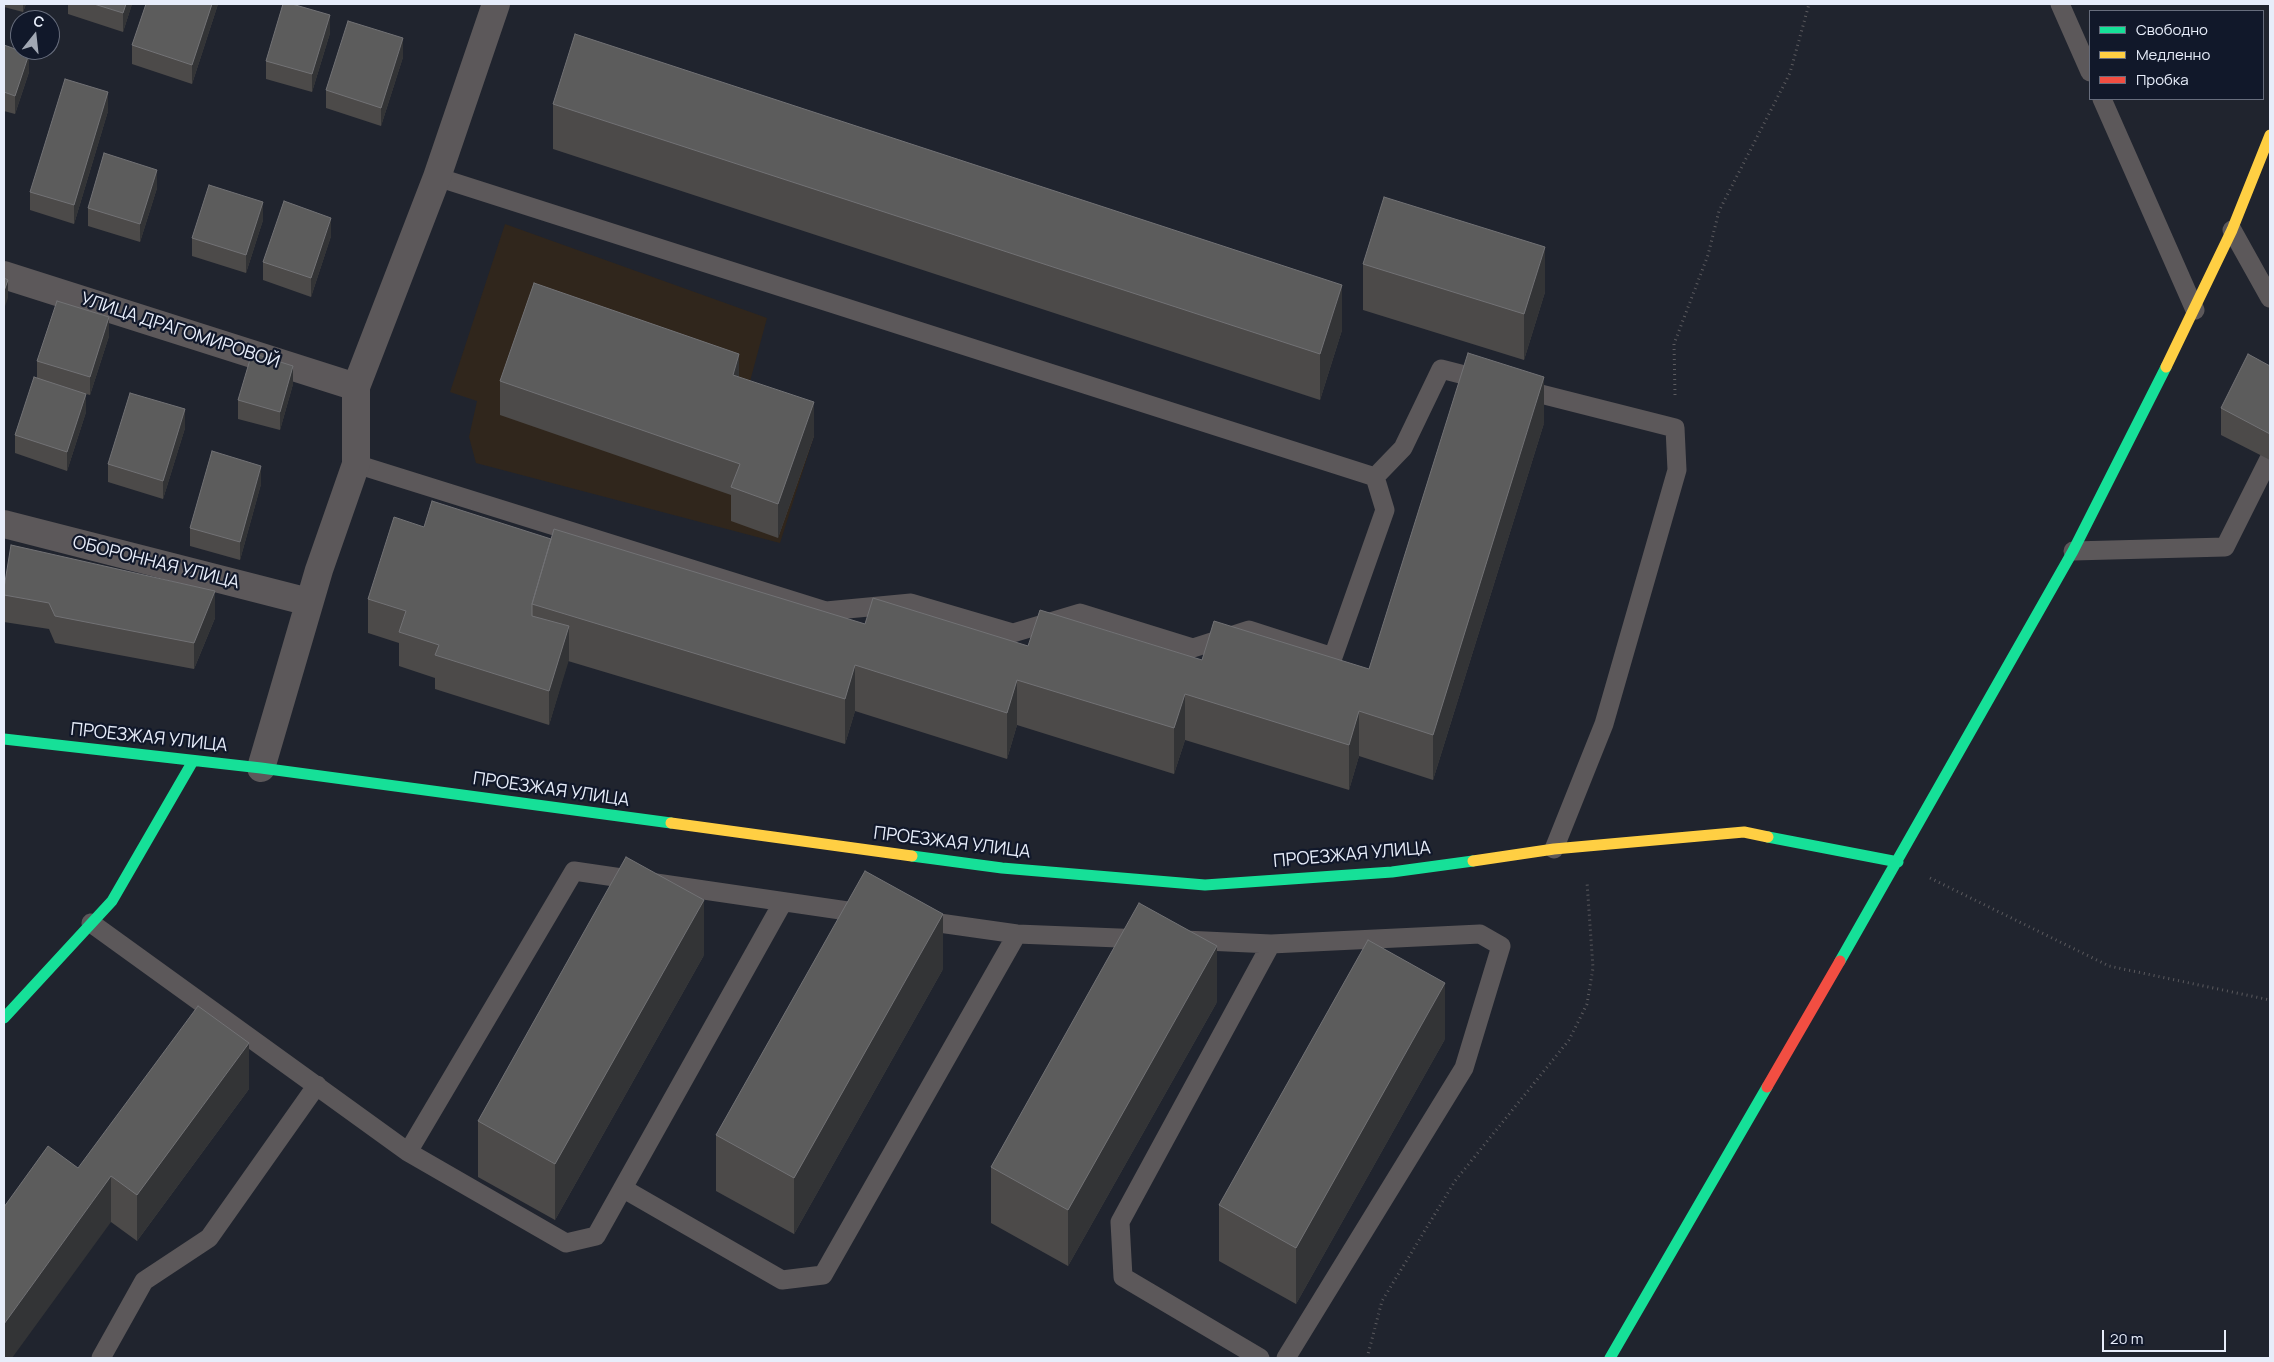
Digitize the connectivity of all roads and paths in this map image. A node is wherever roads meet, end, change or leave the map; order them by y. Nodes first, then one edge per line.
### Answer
1 (1809, 4) edge
2 (2060, 4) edge
3 (491, 5) edge
4 (2089, 70) edge
5 (2102, 100) edge
6 (2270, 135) edge
7 (437, 177) junction
8 (2232, 230) junction
9 (4, 275) edge
10 (2270, 298) edge
11 (2195, 310) junction
12 (356, 387) junction
13 (1675, 428) junction
14 (2269, 459) edge
15 (356, 464) junction
16 (1375, 477) junction
17 (4, 524) edge
18 (2073, 551) junction
19 (309, 602) junction
20 (4, 739) edge
21 (192, 761) junction
22 (261, 768) junction
23 (1584, 847) junction
24 (1554, 849) junction
25 (1898, 862) junction
26 (783, 902) junction
27 (91, 923) junction
28 (1017, 934) junction
29 (1271, 944) junction
30 (2270, 1000) edge
31 (4, 1018) edge
32 (317, 1085) junction
33 (408, 1152) junction
34 (624, 1189) junction
35 (101, 1358) edge
36 (1260, 1358) edge
37 (1286, 1358) edge
38 (1367, 1358) edge
39 (1610, 1358) edge

1 - 13 path
2 - 4 lane
3 - 7 street
5 - 11 lane
6 - 8 main road
7 - 12 street
7 - 16 lane
8 - 10 lane
8 - 11 main road
9 - 12 street, УЛИЦА ДРАГОМИРОВОЙ
11 - 18 main road
12 - 15 street
13 - 16 lane
13 - 24 lane
14 - 18 lane
15 - 16 lane
15 - 19 street
17 - 19 street, ОБОРОННАЯ УЛИЦА
18 - 25 main road
19 - 22 street
20 - 21 main road, ПРОЕЗЖАЯ УЛИЦА
21 - 22 main road, ПРОЕЗЖАЯ УЛИЦА
21 - 27 main road
22 - 24 main road, ПРОЕЗЖАЯ УЛИЦА
23 - 24 main road, ПРОЕЗЖАЯ УЛИЦА
23 - 25 main road, ПРОЕЗЖАЯ УЛИЦА
23 - 38 path
25 - 30 path
25 - 39 main road
26 - 28 lane
26 - 33 lane
26 - 34 lane
27 - 31 main road
27 - 32 lane
28 - 29 lane
28 - 34 lane
29 - 36 lane
29 - 37 lane
32 - 33 lane
32 - 35 lane
33 - 34 lane

